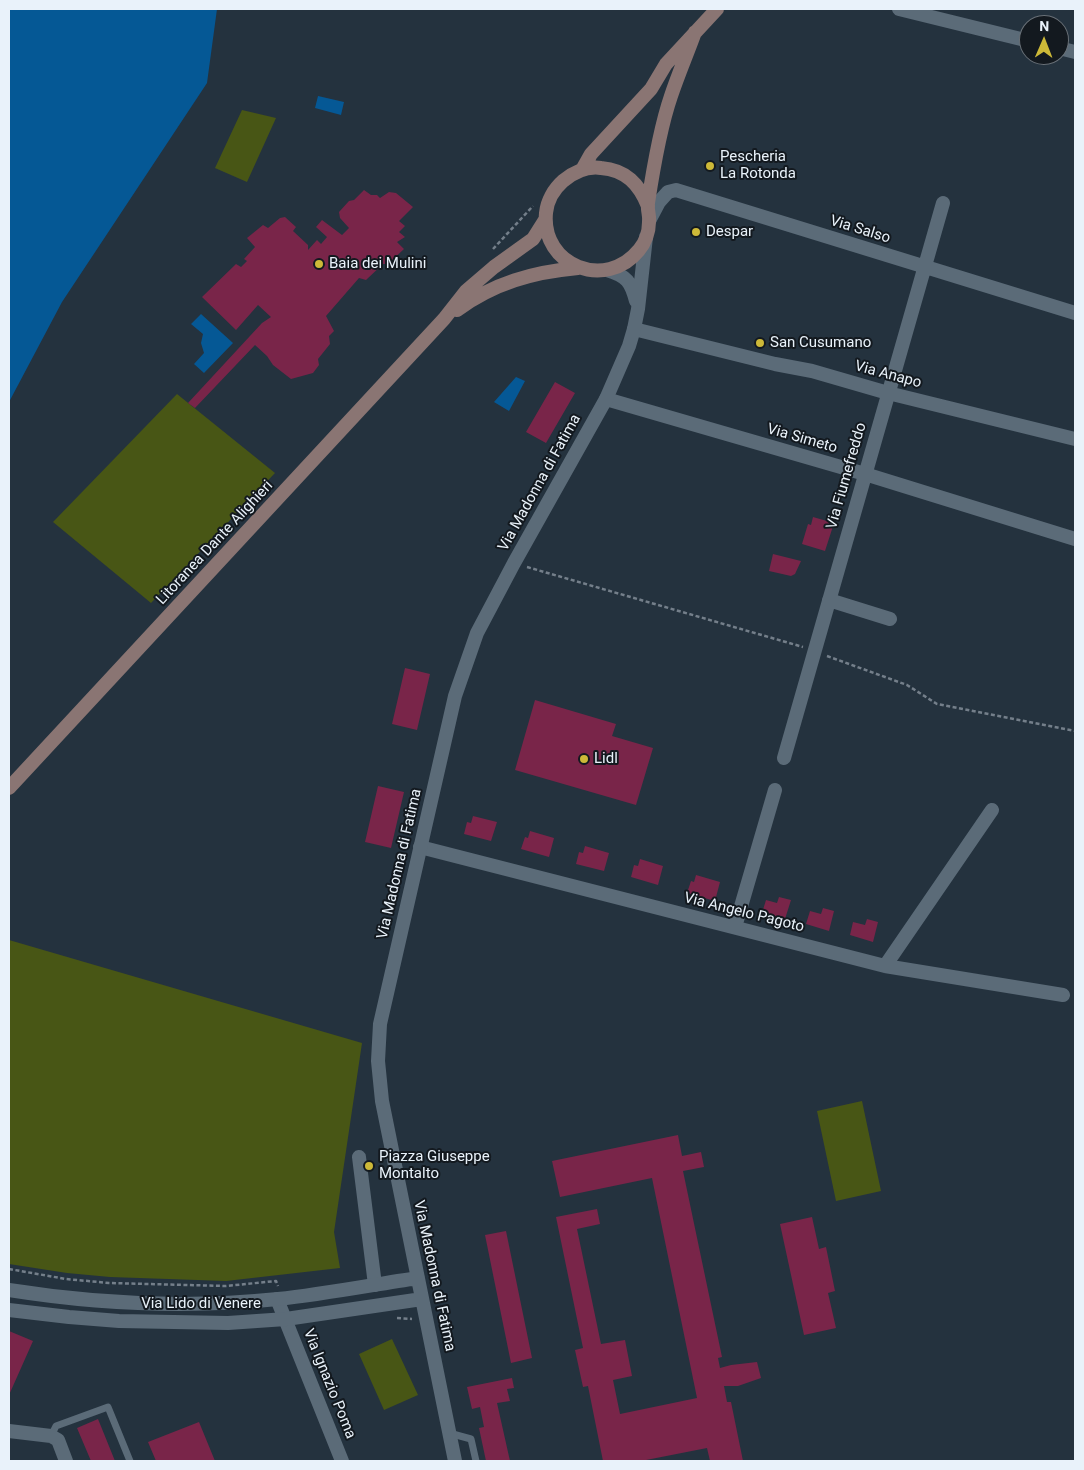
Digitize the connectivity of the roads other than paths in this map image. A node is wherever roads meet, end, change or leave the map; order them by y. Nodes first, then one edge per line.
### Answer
1 (717, 9) edge
2 (899, 9) edge
3 (695, 32) junction
4 (1019, 39) edge
5 (582, 170) junction
6 (942, 203) dead end
7 (648, 206) junction
8 (545, 220) junction
9 (650, 222) junction
10 (646, 237) junction
11 (924, 267) junction
12 (578, 268) junction
13 (607, 270) junction
14 (638, 309) junction
15 (1075, 313) edge
16 (444, 319) junction
17 (634, 329) junction
18 (888, 393) junction
19 (606, 399) junction
20 (1075, 439) edge
21 (865, 474) junction
22 (1075, 539) edge
23 (828, 600) junction
24 (890, 619) dead end
25 (784, 758) dead end
26 (9, 788) edge
27 (774, 790) dead end
28 (992, 810) dead end
29 (420, 847) junction
30 (735, 927) junction
31 (885, 966) junction
32 (1064, 995) dead end
33 (359, 1157) dead end
34 (418, 1278) junction
35 (375, 1285) junction
36 (9, 1290) edge
37 (277, 1299) junction
38 (422, 1300) junction
39 (9, 1310) edge
40 (286, 1319) junction
41 (9, 1431) edge
42 (449, 1433) junction
43 (51, 1436) junction
44 (66, 1461) edge
45 (130, 1461) edge
46 (342, 1461) edge
47 (456, 1461) edge
48 (476, 1461) edge

1 - 3 main road
2 - 4 street
3 - 5 main road
3 - 7 main road
5 - 7 main road
5 - 8 main road
6 - 11 street, Via Fiumefreddo
7 - 9 main road
8 - 12 main road
8 - 16 main road
9 - 10 main road
9 - 11 street, Via Salso
10 - 13 main road
10 - 14 street, Via Madonna di Fatima
11 - 15 street, Via Salso
11 - 18 street, Via Fiumefreddo
12 - 13 main road
12 - 16 main road
13 - 14 street
14 - 17 street, Via Madonna di Fatima
16 - 26 main road, Litoranea Dante Alighieri
17 - 18 street, Via Anapo
17 - 19 street, Via Madonna di Fatima
18 - 20 street, Via Anapo
18 - 21 street, Via Fiumefreddo
19 - 21 street, Via Simeto
19 - 29 street, Via Madonna di Fatima
21 - 22 street, Via Simeto
21 - 23 street, Via Fiumefreddo
23 - 24 street
23 - 25 street, Via Fiumefreddo
27 - 30 street
28 - 31 street
29 - 30 street, Via Angelo Pagoto
29 - 34 street, Via Madonna di Fatima
30 - 31 street, Via Angelo Pagoto
31 - 32 street, Via Angelo Pagoto
33 - 35 street
34 - 35 street, Via Lido di Venere
34 - 38 street, Via Madonna di Fatima
35 - 37 street, Via Lido di Venere
36 - 37 street, Via Lido di Venere
37 - 40 street, Via Ignazio Poma
38 - 40 street, Via Lido di Venere
38 - 42 street, Via Madonna di Fatima
39 - 40 street, Via Lido di Venere
40 - 46 street, Via Ignazio Poma
41 - 43 street
42 - 47 street, Via Madonna di Fatima
42 - 48 lane
43 - 44 street
43 - 45 lane

